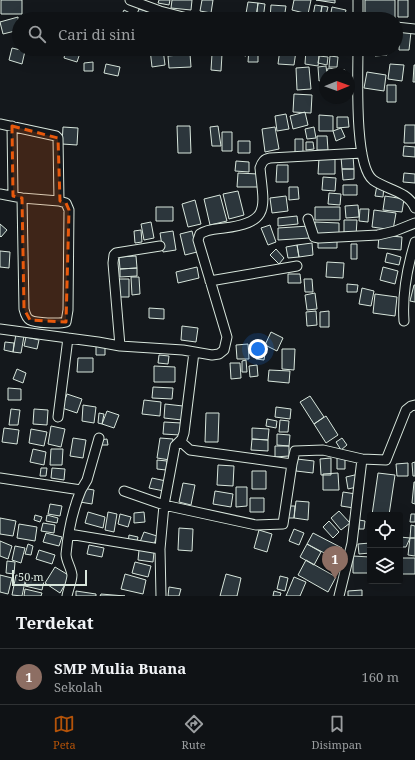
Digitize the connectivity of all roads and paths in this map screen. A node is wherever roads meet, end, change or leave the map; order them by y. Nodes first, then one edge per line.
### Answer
1 (130, 0) edge
2 (358, 0) edge
3 (164, 12) edge
4 (358, 12) edge
5 (403, 27) edge
6 (415, 29) edge
7 (358, 56) edge
8 (0, 124) edge
9 (12, 126) junction
10 (362, 153) junction
11 (0, 194) edge
12 (17, 198) junction
13 (59, 202) junction
14 (415, 208) edge
15 (308, 219) dead end
16 (415, 223) edge
17 (415, 242) edge
18 (160, 246) dead end
19 (297, 266) dead end
20 (210, 281) junction
21 (404, 321) dead end
22 (0, 329) edge
23 (68, 338) junction
24 (120, 346) junction
25 (194, 352) junction
26 (415, 405) edge
27 (58, 417) dead end
28 (99, 438) dead end
29 (180, 441) junction
30 (362, 459) junction
31 (292, 464) junction
32 (0, 478) edge
33 (80, 490) junction
34 (124, 491) dead end
35 (164, 505) junction
36 (69, 534) junction
37 (160, 549) junction
38 (67, 596) edge
39 (161, 596) edge
40 (339, 596) edge

1 - 3 street
2 - 4 street
5 - 6 street
7 - 10 street
8 - 9 street
9 - 12 street
9 - 13 street
10 - 14 street
10 - 20 street
11 - 12 street
12 - 13 street
12 - 13 street
15 - 16 street
17 - 21 street
18 - 24 street
19 - 20 street
20 - 25 street
22 - 23 street
23 - 24 street
23 - 27 street
24 - 25 street
25 - 29 street
26 - 30 street
28 - 33 street
29 - 31 street
29 - 35 street
30 - 31 street
30 - 40 street
31 - 35 street
32 - 33 street
33 - 36 street
34 - 35 street
35 - 37 street
36 - 37 street
36 - 38 street
37 - 39 street

